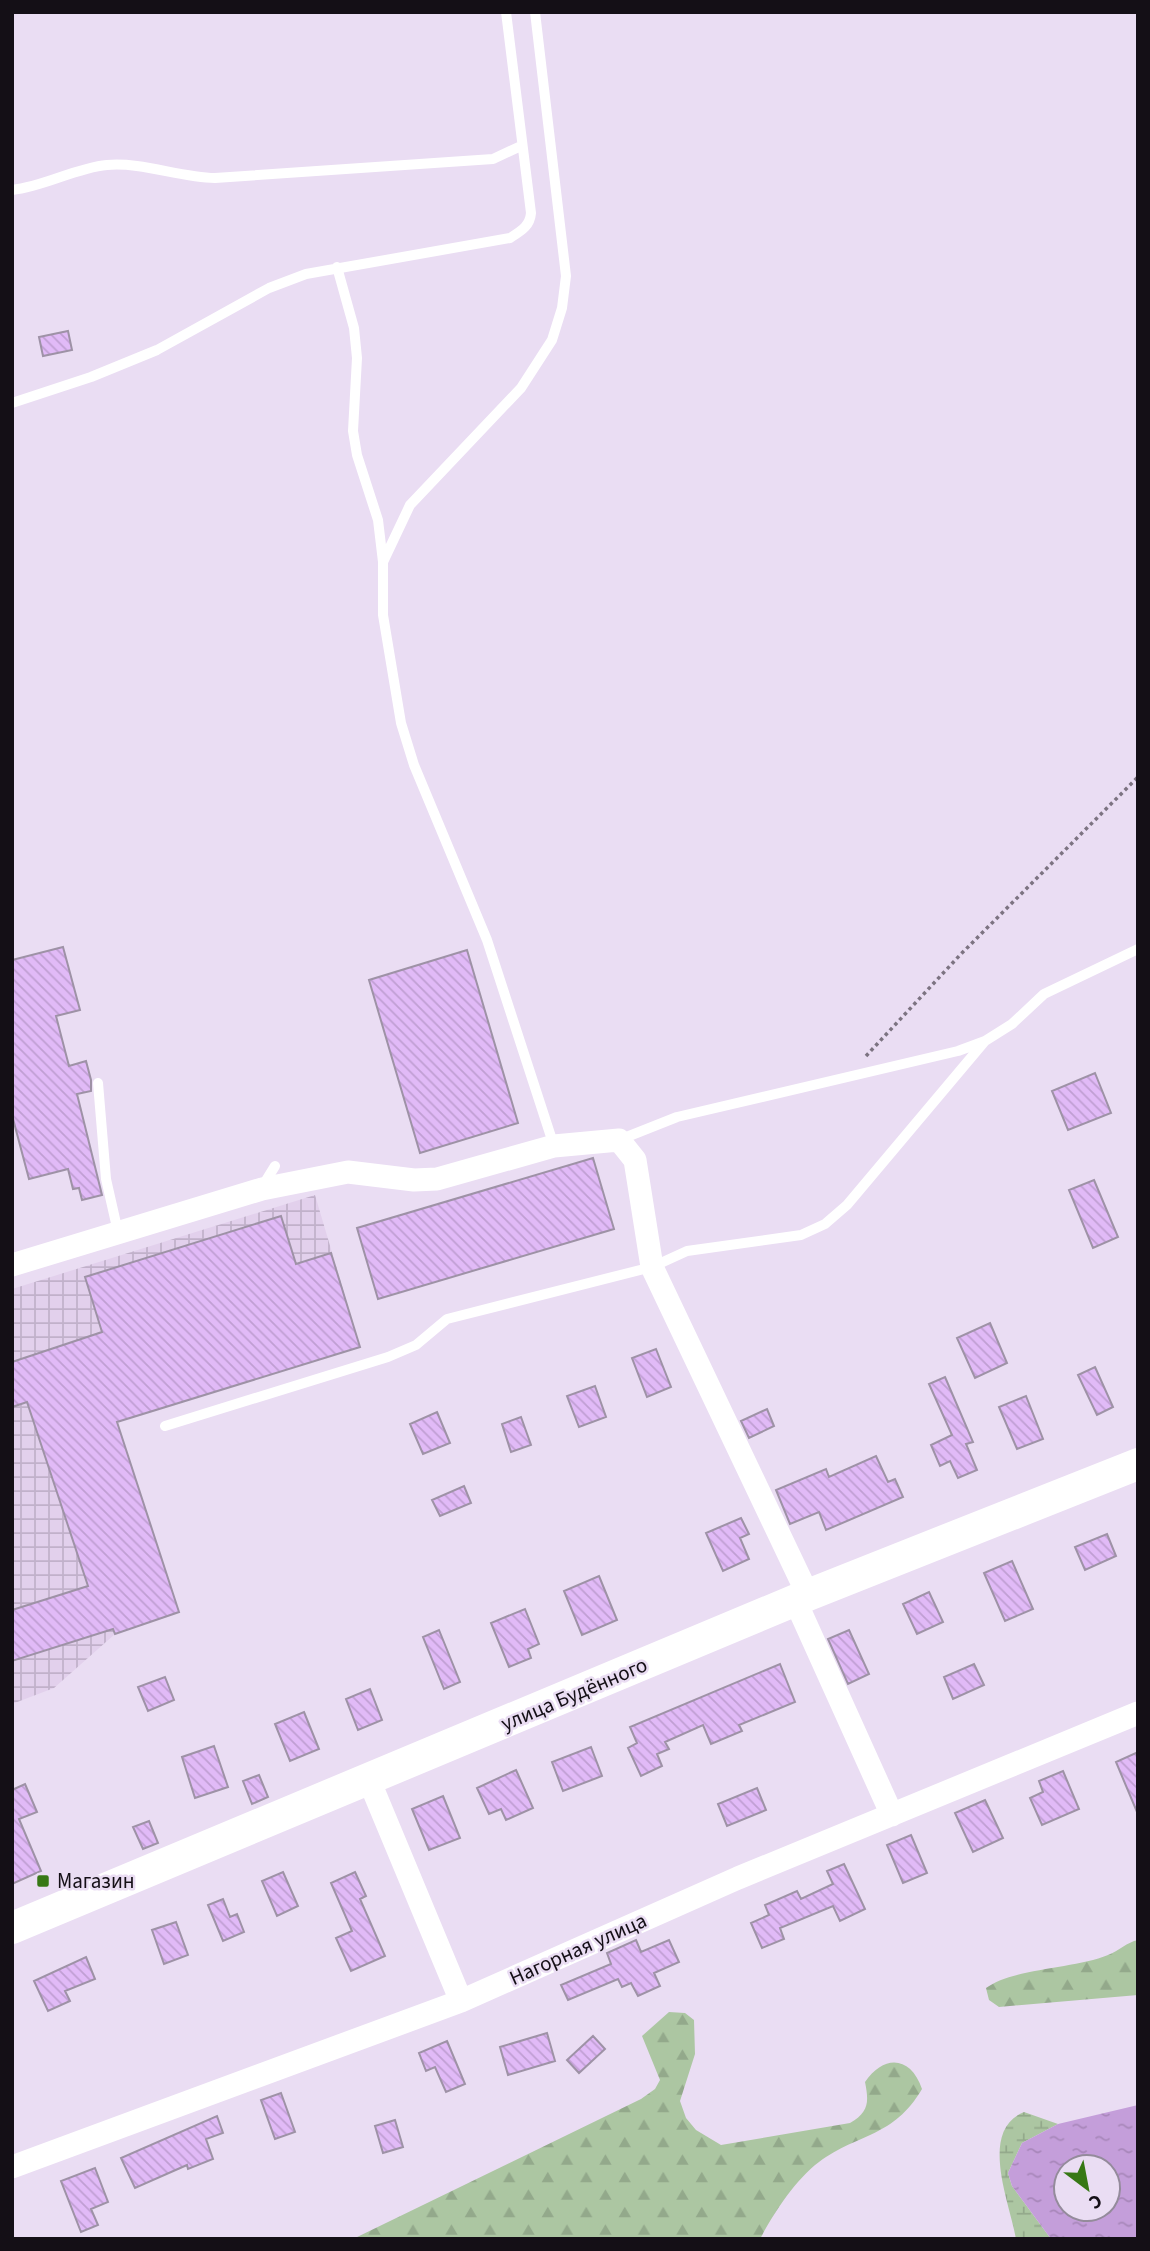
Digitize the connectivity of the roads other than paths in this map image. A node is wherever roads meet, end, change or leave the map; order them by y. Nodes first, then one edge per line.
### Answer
1 (506, 12) edge
2 (535, 12) edge
3 (521, 146) junction
4 (12, 190) edge
5 (337, 267) junction
6 (12, 403) edge
7 (383, 562) junction
8 (1138, 948) edge
9 (985, 1041) junction
10 (98, 1083) dead end
11 (619, 1140) junction
12 (554, 1146) junction
13 (275, 1166) dead end
14 (262, 1189) junction
15 (118, 1232) junction
16 (12, 1265) edge
17 (652, 1267) junction
18 (164, 1426) dead end
19 (1138, 1464) edge
20 (801, 1597) junction
21 (1138, 1713) edge
22 (369, 1780) junction
23 (892, 1815) junction
24 (12, 1928) edge
25 (461, 2001) junction
26 (12, 2167) edge

1 - 3 lane
2 - 7 lane
3 - 4 lane
3 - 5 lane
5 - 6 lane
5 - 7 lane
7 - 12 lane
8 - 9 lane
9 - 11 lane
9 - 17 lane
10 - 15 lane
11 - 12 street
11 - 17 street
12 - 14 street
13 - 14 lane
14 - 15 street
15 - 16 street
17 - 18 lane
17 - 20 street
19 - 20 main road, улица Будённого
20 - 22 main road, улица Будённого
20 - 23 street
21 - 23 street, Нагорная улица
22 - 24 main road, улица Будённого
22 - 25 street
23 - 25 street, Нагорная улица
25 - 26 street, Нагорная улица

